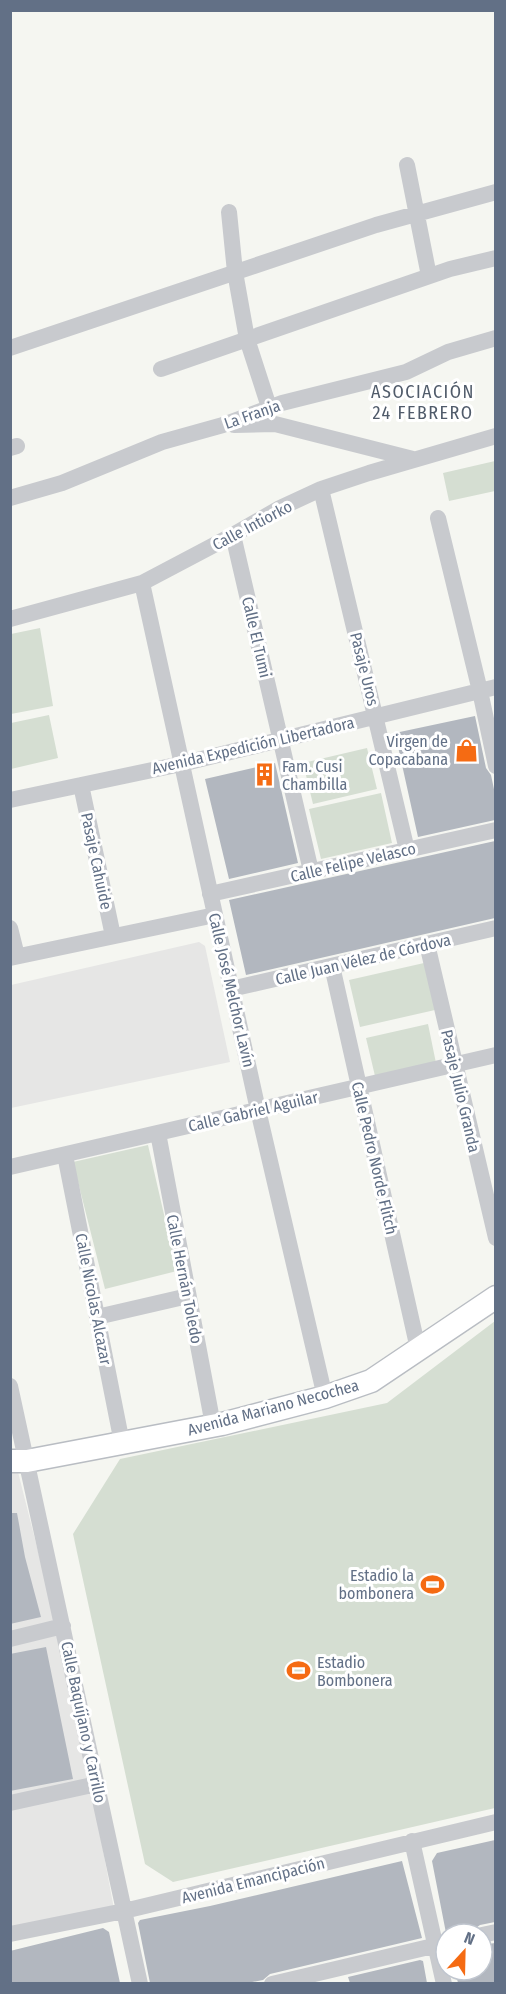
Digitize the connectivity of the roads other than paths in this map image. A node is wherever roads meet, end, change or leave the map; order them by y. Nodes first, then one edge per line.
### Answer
1 (407, 165) dead end
2 (495, 192) edge
3 (229, 212) dead end
4 (416, 214) junction
5 (495, 258) edge
6 (235, 272) junction
7 (429, 276) junction
8 (495, 338) edge
9 (247, 339) junction
10 (10, 348) edge
11 (161, 369) dead end
12 (269, 407) junction
13 (223, 425) junction
14 (495, 436) edge
15 (414, 459) junction
16 (321, 489) junction
17 (10, 498) edge
18 (438, 518) dead end
19 (233, 535) junction
20 (142, 583) junction
21 (10, 619) edge
22 (488, 689) edge
23 (376, 716) junction
24 (280, 740) junction
25 (181, 764) junction
26 (495, 766) edge
27 (81, 785) junction
28 (10, 800) edge
29 (495, 830) edge
30 (407, 850) junction
31 (311, 872) junction
32 (210, 894) junction
33 (215, 915) junction
34 (10, 928) edge
35 (495, 928) edge
36 (113, 936) junction
37 (427, 944) junction
38 (14, 957) edge
39 (332, 966) junction
40 (231, 989) junction
41 (495, 1055) edge
42 (454, 1065) junction
43 (359, 1087) junction
44 (258, 1110) junction
45 (158, 1133) junction
46 (65, 1155) junction
47 (10, 1167) edge
48 (495, 1238) edge
49 (188, 1296) junction
50 (495, 1297) edge
51 (97, 1317) junction
52 (418, 1349) junction
53 (10, 1386) edge
54 (325, 1397) junction
55 (213, 1425) junction
56 (122, 1443) junction
57 (19, 1461) edge
58 (63, 1626) junction
59 (10, 1638) edge
60 (97, 1784) junction
61 (10, 1803) edge
62 (495, 1822) edge
63 (412, 1841) junction
64 (124, 1911) junction
65 (435, 1922) edge
66 (10, 1934) edge
67 (434, 1947) edge
68 (337, 1976) edge
69 (140, 1983) edge
70 (272, 1983) edge

1 - 4 street
2 - 4 street
3 - 6 street
4 - 6 street
4 - 7 street
5 - 7 street
6 - 9 street
6 - 10 street
7 - 9 street
8 - 12 street, La Franja
9 - 11 street
9 - 12 street
12 - 13 street, La Franja
13 - 15 street
13 - 17 street, La Franja
14 - 15 street, Calle Intiorko
15 - 16 street, Calle Intiorko
16 - 19 street, Calle Intiorko
16 - 23 street, Pasaje Uros
18 - 22 street
19 - 20 street, Calle Intiorko
19 - 24 street, Calle El Tumi
20 - 21 street, Calle Intiorko
20 - 25 street, Calle José Melchor Lavín
22 - 23 street, Avenida Expedición Libertadora
22 - 26 street
23 - 24 street, Avenida Expedición Libertadora
23 - 30 street, Pasaje Uros
24 - 25 street, Avenida Expedición Libertadora
24 - 31 street, Calle El Tumi
25 - 27 street, Avenida Expedición Libertadora
25 - 32 street, Calle José Melchor Lavín
27 - 28 street, Avenida Expedición Libertadora
27 - 36 street, Pasaje Cahuide
29 - 30 street, Calle Felipe Velasco
30 - 31 street, Calle Felipe Velasco
31 - 32 street, Calle Felipe Velasco
32 - 33 street, Calle José Melchor Lavín
33 - 36 street
33 - 40 street, Calle José Melchor Lavín
34 - 38 street
35 - 37 street, Calle Juan Vélez de Córdova
36 - 38 street
37 - 39 street, Calle Juan Vélez de Córdova
37 - 42 street, Pasaje Julio Granda
39 - 40 street, Calle Juan Vélez de Córdova
39 - 43 street, Calle Pedro Norde Flitch
40 - 44 street, Calle José Melchor Lavín
41 - 42 street, Calle Gabriel Aguilar
42 - 43 street, Calle Gabriel Aguilar
42 - 48 street, Pasaje Julio Granda
43 - 44 street, Calle Gabriel Aguilar
43 - 52 street, Calle Pedro Norde Flitch
44 - 45 street, Calle Gabriel Aguilar
44 - 54 street, Calle José Melchor Lavín
45 - 46 street, Calle Gabriel Aguilar
45 - 49 street, Calle Hernán Toledo
46 - 47 street, Calle Gabriel Aguilar
46 - 51 street, Calle Nicolas Alcazar
49 - 51 street
49 - 55 street, Calle Hernán Toledo
50 - 52 street, Avenida Mariano Necochea
51 - 56 street, Calle Nicolas Alcazar
52 - 54 street, Avenida Mariano Necochea
53 - 57 street, Calle Baquíjano y Carrillo
54 - 55 street, Avenida Mariano Necochea
55 - 56 street, Avenida Mariano Necochea
56 - 57 street, Avenida Mariano Necochea
57 - 58 street, Calle Baquíjano y Carrillo
58 - 59 street
58 - 60 street, Calle Baquíjano y Carrillo
60 - 61 street
60 - 64 street, Calle Baquíjano y Carrillo
62 - 63 street, Avenida Emancipación
63 - 64 street, Avenida Emancipación
63 - 65 street
64 - 66 street, Avenida Emancipación
64 - 69 street, Calle Baquíjano y Carrillo
67 - 68 street
68 - 70 street

